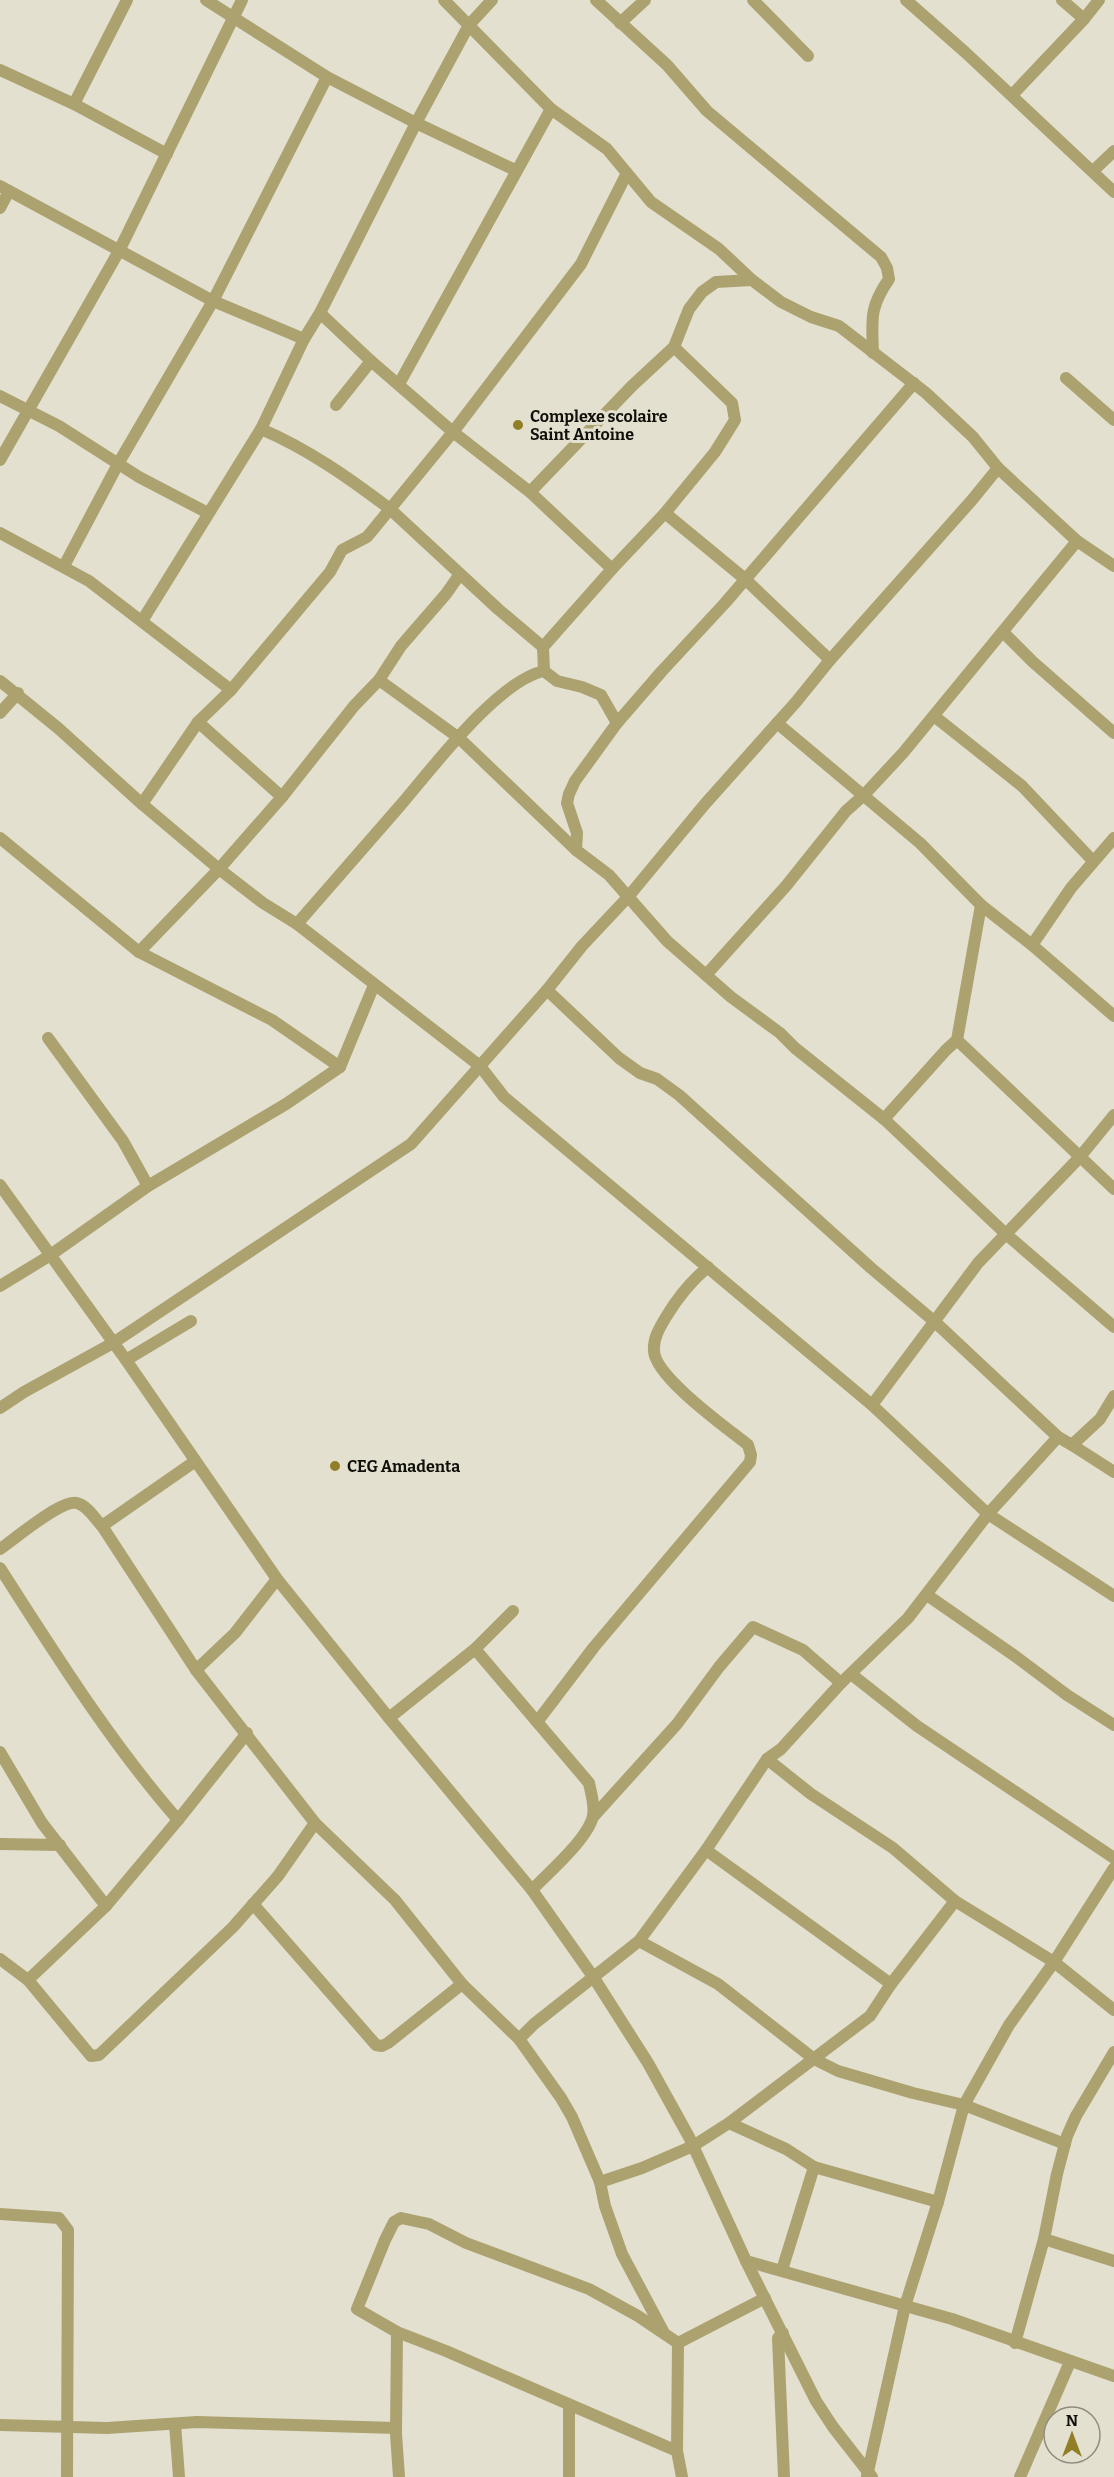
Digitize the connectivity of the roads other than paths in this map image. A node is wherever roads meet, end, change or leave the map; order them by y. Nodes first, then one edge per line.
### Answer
1 (127, 0) edge
2 (206, 0) edge
3 (242, 0) edge
4 (444, 0) edge
5 (492, 0) edge
6 (596, 0) edge
7 (645, 0) edge
8 (753, 0) edge
9 (906, 0) edge
10 (1062, 0) edge
11 (1099, 0) edge
12 (234, 17) junction
13 (1084, 20) junction
14 (620, 23) junction
15 (469, 25) junction
16 (808, 56) dead end
17 (0, 70) edge
18 (327, 77) junction
19 (1012, 95) junction
20 (74, 104) junction
21 (551, 109) junction
22 (416, 123) junction
23 (1114, 151) edge
24 (167, 154) junction
25 (515, 170) junction
26 (1093, 171) junction
27 (626, 175) junction
28 (4, 188) edge
29 (1114, 192) edge
30 (0, 208) edge
31 (119, 251) junction
32 (752, 280) junction
33 (213, 301) junction
34 (320, 313) junction
35 (304, 339) junction
36 (674, 347) junction
37 (873, 352) junction
38 (371, 362) junction
39 (1066, 378) dead end
40 (914, 383) junction
41 (399, 384) junction
42 (0, 396) edge
43 (336, 405) dead end
44 (28, 410) junction
45 (1114, 420) edge
46 (261, 429) junction
47 (453, 432) junction
48 (0, 460) edge
49 (118, 464) junction
50 (998, 468) junction
51 (530, 492) junction
52 (390, 509) junction
53 (208, 513) junction
54 (665, 513) junction
55 (0, 533) edge
56 (1077, 541) junction
57 (64, 566) junction
58 (1114, 566) edge
59 (612, 569) junction
60 (460, 574) junction
61 (745, 579) junction
62 (142, 621) junction
63 (1003, 632) junction
64 (543, 647) junction
65 (830, 660) junction
66 (544, 671) junction
67 (379, 680) junction
68 (0, 681) edge
69 (231, 690) junction
70 (18, 693) junction
71 (0, 713) edge
72 (934, 716) junction
73 (198, 722) junction
74 (617, 723) junction
75 (777, 723) junction
76 (1114, 733) edge
77 (459, 738) junction
78 (864, 795) junction
79 (282, 797) junction
80 (142, 804) junction
81 (0, 838) edge
82 (1114, 838) edge
83 (576, 850) junction
84 (1094, 861) junction
85 (219, 869) junction
86 (628, 897) junction
87 (981, 905) junction
88 (297, 924) junction
89 (1032, 945) junction
90 (139, 952) junction
91 (706, 975) junction
92 (374, 985) junction
93 (547, 990) junction
94 (1114, 997) edge
95 (1109, 1012) edge
96 (48, 1038) dead end
97 (957, 1040) junction
98 (480, 1066) junction
99 (340, 1067) junction
100 (1114, 1115) edge
101 (884, 1119) junction
102 (1079, 1158) junction
103 (0, 1185) edge
104 (148, 1186) junction
105 (1114, 1189) edge
106 (1007, 1235) junction
107 (50, 1256) junction
108 (708, 1267) junction
109 (0, 1286) edge
110 (191, 1321) dead end
111 (935, 1322) junction
112 (1114, 1327) edge
113 (113, 1343) junction
114 (126, 1360) junction
115 (1114, 1396) edge
116 (872, 1405) junction
117 (0, 1408) edge
118 (1058, 1437) junction
119 (1072, 1445) junction
120 (194, 1462) junction
121 (1114, 1472) edge
122 (988, 1514) junction
123 (102, 1526) junction
124 (0, 1549) edge
125 (0, 1568) edge
126 (277, 1579) junction
127 (927, 1595) junction
128 (1114, 1596) edge
129 (513, 1611) dead end
130 (475, 1649) junction
131 (196, 1670) junction
132 (851, 1674) junction
133 (841, 1683) junction
134 (389, 1718) junction
135 (537, 1722) junction
136 (1114, 1725) edge
137 (246, 1733) junction
138 (0, 1752) edge
139 (767, 1759) junction
140 (593, 1817) junction
141 (178, 1820) junction
142 (315, 1823) junction
143 (0, 1844) edge
144 (60, 1845) junction
145 (706, 1850) junction
146 (1114, 1858) edge
147 (1114, 1868) edge
148 (532, 1890) junction
149 (956, 1901) junction
150 (253, 1904) junction
151 (106, 1906) junction
152 (639, 1941) junction
153 (0, 1959) edge
154 (1054, 1962) junction
155 (594, 1978) junction
156 (28, 1980) junction
157 (462, 1984) junction
158 (891, 1984) junction
159 (1114, 2010) edge
160 (519, 2039) junction
161 (1114, 2052) edge
162 (814, 2059) junction
163 (964, 2105) junction
164 (729, 2123) junction
165 (1065, 2144) junction
166 (693, 2146) junction
167 (814, 2167) junction
168 (600, 2182) junction
169 (938, 2202) junction
170 (0, 2214) edge
171 (1044, 2239) junction
172 (746, 2261) junction
173 (1114, 2261) edge
174 (782, 2270) junction
175 (765, 2298) junction
176 (905, 2306) junction
177 (663, 2331) junction
178 (397, 2332) junction
179 (783, 2333) junction
180 (678, 2343) junction
181 (1015, 2343) junction
182 (1070, 2362) junction
183 (1114, 2376) edge
184 (569, 2405) junction
185 (0, 2424) edge
186 (175, 2424) junction
187 (67, 2426) junction
188 (396, 2428) junction
189 (677, 2451) junction
190 (869, 2475) edge
191 (67, 2477) edge
192 (179, 2477) edge
193 (399, 2477) edge
194 (569, 2477) edge
195 (682, 2477) edge
196 (784, 2477) edge
197 (1020, 2477) edge

1 - 20 street
2 - 12 street
3 - 12 street
4 - 15 street
5 - 15 street
6 - 14 street
7 - 14 street
8 - 16 street
9 - 19 street
10 - 13 street
11 - 13 street
12 - 18 street
12 - 24 street
13 - 19 street
14 - 37 street
15 - 21 street
15 - 22 street
17 - 20 street
18 - 22 street
18 - 33 street
19 - 26 street
20 - 24 street
21 - 25 street
21 - 27 street
22 - 25 street
22 - 34 street
23 - 26 street
24 - 31 street
25 - 41 street
26 - 29 street
27 - 32 street
27 - 47 street
28 - 30 street
28 - 31 street
31 - 33 street
31 - 44 street
32 - 36 street
32 - 37 street
33 - 35 street
33 - 49 street
34 - 35 street
34 - 38 street
35 - 46 street
36 - 51 street
36 - 54 street
37 - 40 street
38 - 41 street
38 - 43 street
39 - 45 street
40 - 50 street
40 - 61 street
41 - 47 street
42 - 44 street
44 - 48 street
44 - 49 street
46 - 52 street
46 - 53 street
47 - 51 street
47 - 52 street
49 - 53 street
49 - 57 street
50 - 56 street
50 - 65 street
51 - 59 street
52 - 60 street
52 - 69 street
53 - 62 street
54 - 59 street
54 - 61 street
55 - 57 street
56 - 58 street
56 - 63 street
57 - 62 street
59 - 64 street
60 - 64 street
60 - 67 street
61 - 65 street
61 - 74 street
62 - 69 street
63 - 72 street
63 - 76 street
64 - 66 street
65 - 75 street
66 - 74 street
66 - 77 street
67 - 77 street
67 - 79 street
68 - 70 street
69 - 73 street
70 - 71 street
70 - 80 street
72 - 78 street
72 - 84 street
73 - 79 street
73 - 80 street
74 - 83 street
75 - 78 street
75 - 86 street
77 - 83 street
77 - 88 street
78 - 87 street
78 - 91 street
79 - 85 street
80 - 85 street
81 - 90 street
82 - 84 street
83 - 86 street
84 - 89 street
85 - 88 street
85 - 90 street
86 - 91 street
86 - 93 street
87 - 89 street
87 - 97 street
88 - 92 street
89 - 95 street
90 - 99 street
91 - 101 street
92 - 98 street
92 - 99 street
93 - 98 street
93 - 111 street
94 - 95 street
96 - 104 street
97 - 101 street
97 - 102 street
98 - 108 street
98 - 113 street
99 - 104 street
100 - 102 street
101 - 106 street
102 - 105 street
102 - 106 street
103 - 107 street
104 - 107 street
106 - 111 street
106 - 112 street
107 - 109 street
107 - 113 street
108 - 116 street
108 - 135 street
110 - 114 street
111 - 116 street
111 - 118 street
113 - 114 street
113 - 117 street
114 - 120 street
115 - 119 street
116 - 122 street
118 - 119 street
118 - 122 street
119 - 121 street
120 - 123 street
120 - 126 street
122 - 127 street
122 - 128 street
123 - 124 street
123 - 131 street
125 - 141 street
126 - 131 street
126 - 134 street
127 - 132 street
127 - 136 street
129 - 130 street
130 - 134 street
130 - 135 street
131 - 137 street
132 - 133 street
132 - 146 street
133 - 139 street
133 - 140 street
134 - 148 street
135 - 140 street
137 - 141 street
137 - 142 street
138 - 144 street
139 - 145 street
139 - 149 street
140 - 148 street
141 - 151 street
142 - 150 street
142 - 157 street
143 - 144 street
144 - 151 street
145 - 152 street
145 - 158 street
147 - 154 street
148 - 155 street
149 - 154 street
149 - 158 street
150 - 156 street
150 - 157 street
151 - 156 street
152 - 155 street
152 - 162 street
153 - 156 street
154 - 159 street
154 - 163 street
155 - 160 street
155 - 166 street
157 - 160 street
158 - 162 street
160 - 168 street
161 - 165 street
162 - 163 street
162 - 164 street
163 - 165 street
163 - 169 street
164 - 166 street
164 - 167 street
165 - 171 street
166 - 168 street
166 - 172 street
167 - 169 street
167 - 174 street
168 - 177 street
169 - 176 street
170 - 187 street
171 - 173 street
171 - 181 street
172 - 174 street
172 - 175 street
174 - 176 street
175 - 179 street
175 - 180 street
176 - 181 street
176 - 190 street
177 - 178 street
177 - 180 street
178 - 184 street
178 - 188 street
179 - 190 street
179 - 196 street
180 - 189 street
181 - 182 street
182 - 183 street
182 - 197 street
184 - 189 street
184 - 194 street
185 - 187 street
186 - 187 street
186 - 188 street
186 - 192 street
187 - 191 street
188 - 193 street
189 - 195 street

